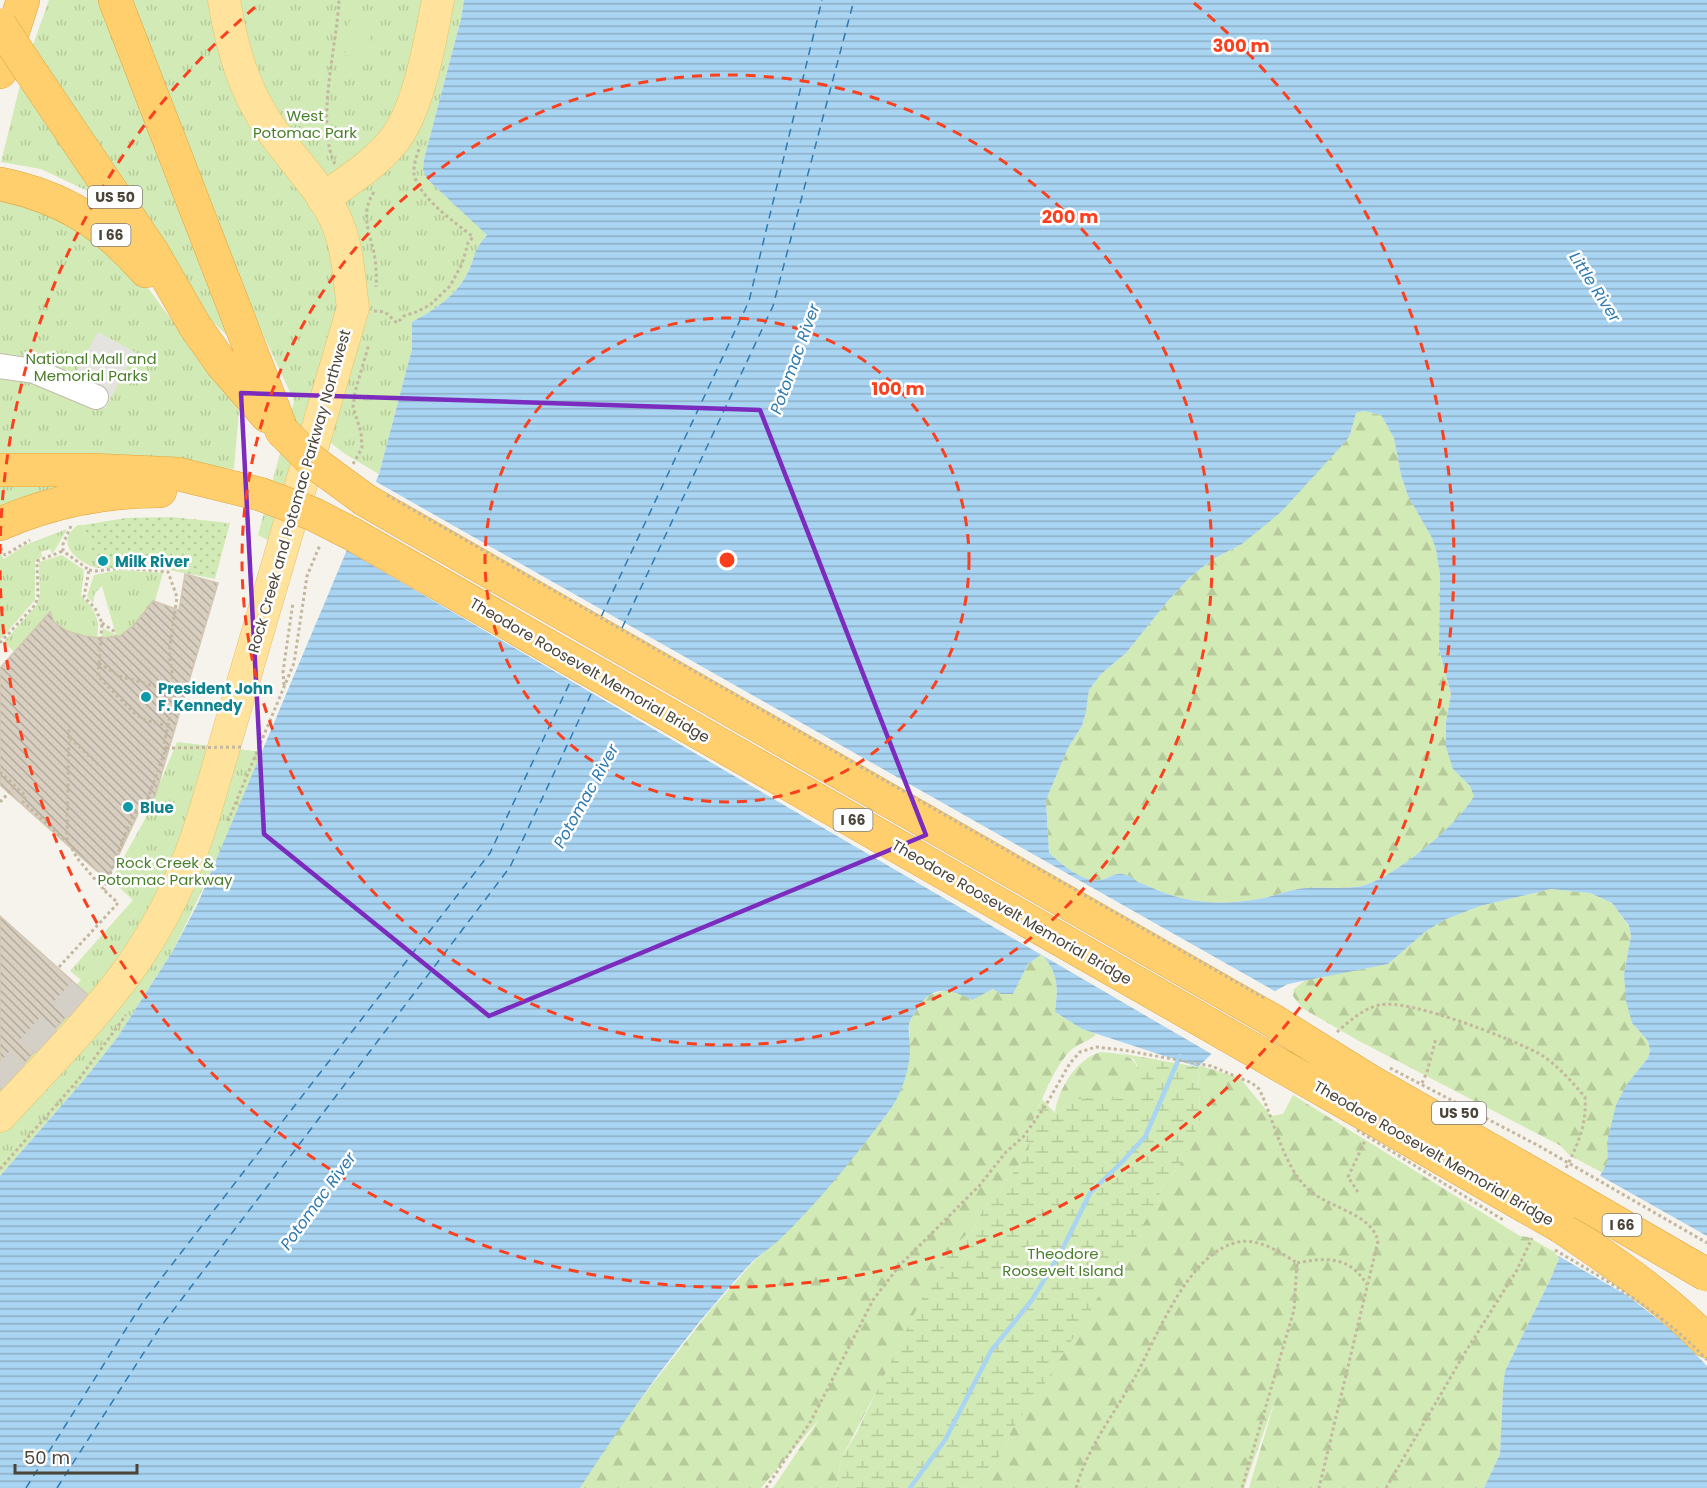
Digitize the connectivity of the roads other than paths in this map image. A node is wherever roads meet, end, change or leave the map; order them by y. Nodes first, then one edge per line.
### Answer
1 (23, 0) edge
2 (115, 0) edge
3 (224, 0) edge
4 (438, 0) edge
5 (0, 25) edge
6 (15, 72) edge
7 (0, 184) edge
8 (323, 200) junction
9 (346, 262) junction
10 (195, 326) junction
11 (0, 366) edge
12 (96, 397) dead end
13 (282, 431) junction
14 (0, 470) edge
15 (249, 492) junction
16 (0, 536) edge
17 (84, 992) tunnel mouth
18 (1270, 1010) junction
19 (0, 1116) edge
20 (1560, 1226) junction
21 (1707, 1251) edge
22 (1707, 1275) edge
23 (1707, 1310) edge
24 (1707, 1341) edge

1 - 6 highway
2 - 13 highway
3 - 8 main road, Rock Creek and Potomac Parkway Northwest
4 - 8 main road
5 - 6 highway, US 50, bridge
6 - 10 highway, US 50
7 - 10 highway, I 66
8 - 9 main road, Rock Creek and Potomac Parkway Northwest
9 - 17 main road, Rock Creek and Potomac Parkway Northwest
9 - 19 main road, Rock Creek and Potomac Parkway Northwest
10 - 13 highway, Theodore Roosevelt Memorial Bridge / I 66
11 - 12 lane
13 - 18 highway, Theodore Roosevelt Memorial Bridge / I 66, bridge
14 - 15 highway, Theodore Roosevelt Memorial Bridge
15 - 16 highway, I 66
15 - 20 highway, Theodore Roosevelt Memorial Bridge / I 66, bridge
18 - 21 highway, Theodore Roosevelt Memorial Bridge / US 50, bridge
18 - 22 highway, Theodore Roosevelt Memorial Bridge / I 66, bridge
20 - 23 highway, Theodore Roosevelt Memorial Bridge / I 66
20 - 24 highway, Theodore Roosevelt Memorial Bridge

